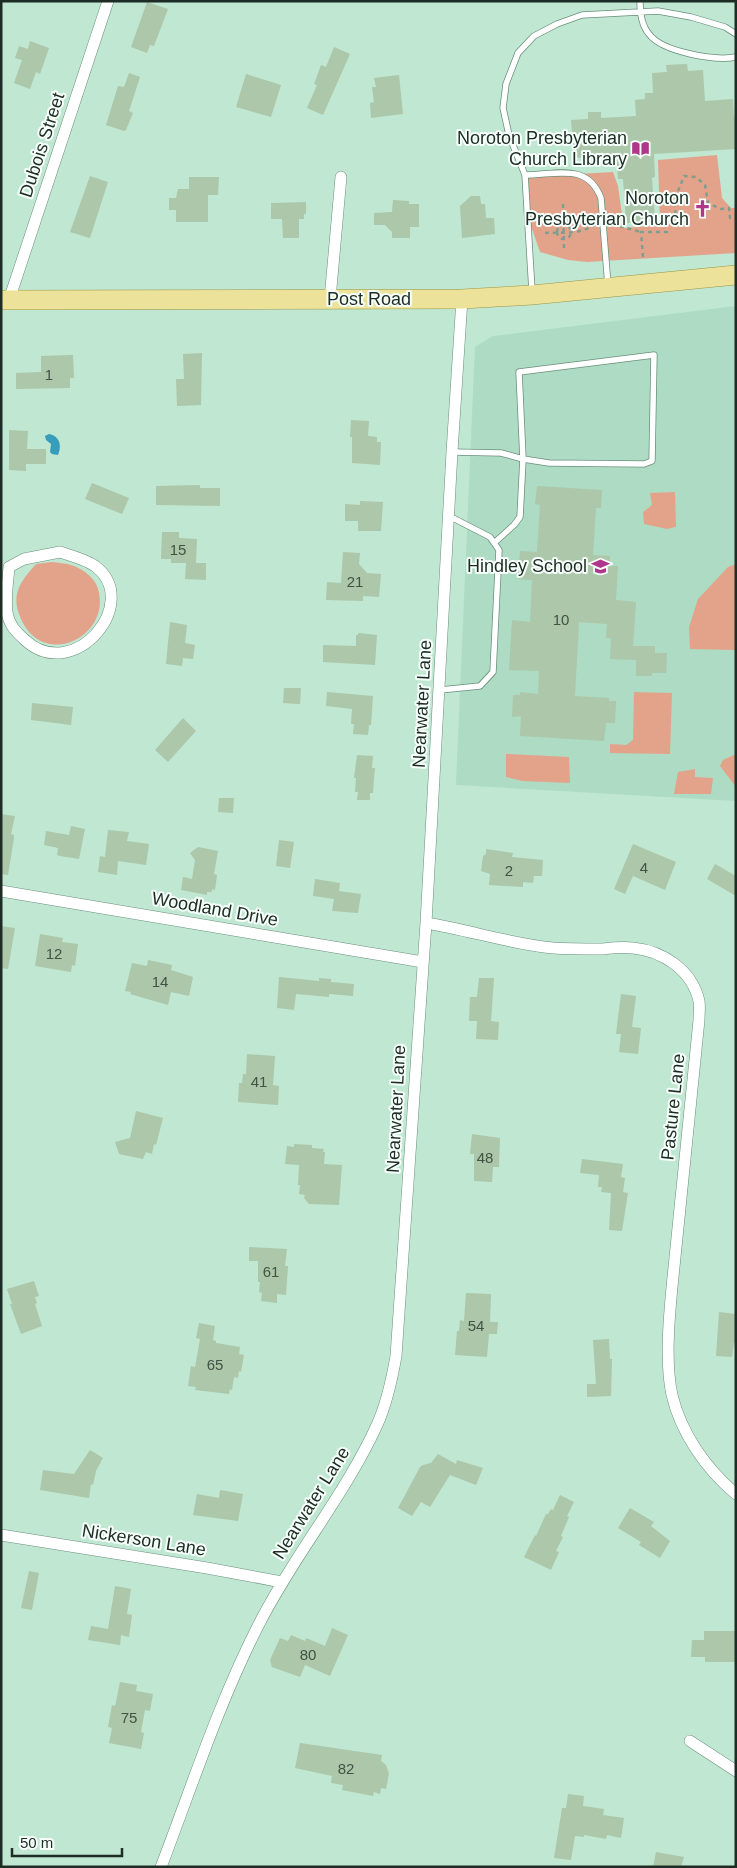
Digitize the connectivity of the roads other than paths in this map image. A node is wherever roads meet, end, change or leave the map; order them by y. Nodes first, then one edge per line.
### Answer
1 (108, 1) edge
2 (640, 1) edge
3 (640, 12) junction
4 (736, 34) edge
5 (736, 57) edge
6 (525, 175) junction
7 (341, 177) dead end
8 (736, 276) edge
9 (608, 288) junction
10 (532, 295) junction
11 (330, 299) junction
12 (462, 299) junction
13 (5, 300) edge
14 (452, 452) junction
15 (522, 460) junction
16 (450, 516) junction
17 (494, 543) junction
18 (5, 564) edge
19 (440, 690) junction
20 (1, 891) edge
21 (426, 923) junction
22 (422, 962) junction
23 (736, 1494) edge
24 (1, 1535) edge
25 (282, 1582) junction
26 (690, 1741) dead end
27 (736, 1771) edge
28 (161, 1867) edge

1 - 13 street, Dubois Street
2 - 3 lane
3 - 4 lane
3 - 5 lane
3 - 6 lane
6 - 9 lane
6 - 10 lane
7 - 11 street
8 - 9 main road, Post Road
9 - 10 main road, Post Road
10 - 12 main road, Post Road
11 - 12 main road, Post Road
11 - 13 main road, Post Road
12 - 14 street, Nearwater Lane
14 - 15 lane
14 - 16 street, Nearwater Lane
15 - 15 lane
15 - 17 lane
16 - 17 lane
16 - 19 street, Nearwater Lane
17 - 19 lane
18 - 18 street
19 - 21 street, Nearwater Lane
20 - 22 street, Woodland Drive
21 - 22 street, Nearwater Lane
21 - 23 street, Pasture Lane
22 - 25 street, Nearwater Lane
24 - 25 street, Nickerson Lane
25 - 28 street, Nearwater Lane
26 - 27 street

